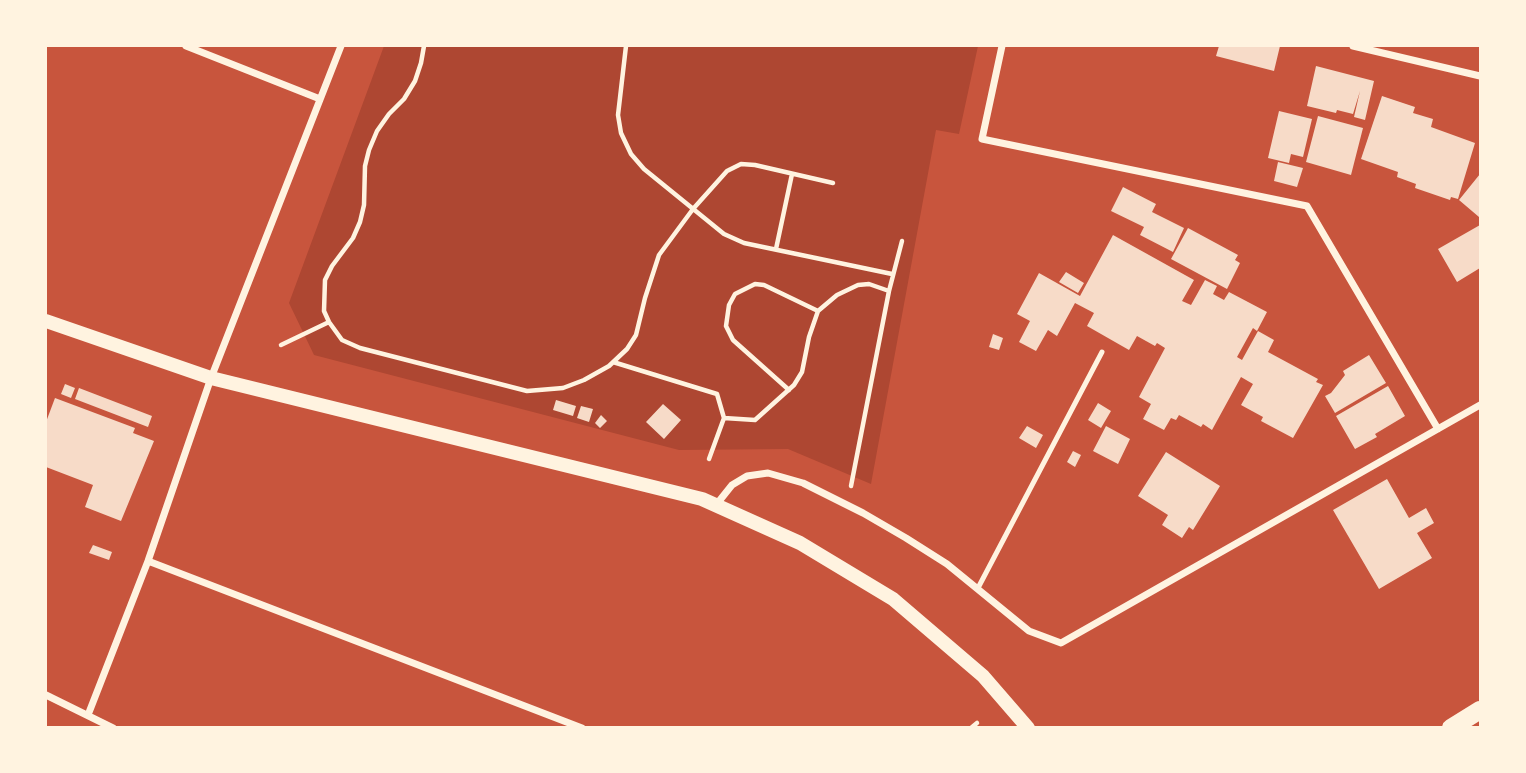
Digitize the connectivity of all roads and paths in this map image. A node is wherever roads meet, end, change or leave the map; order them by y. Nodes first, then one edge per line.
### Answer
1 (186, 46) edge
2 (341, 46) edge
3 (424, 46) edge
4 (626, 46) edge
5 (1002, 46) edge
6 (1353, 46) edge
7 (1480, 76) edge
8 (320, 99) junction
9 (792, 174) junction
10 (833, 183) dead end
11 (693, 209) junction
12 (902, 240) dead end
13 (776, 250) junction
14 (892, 274) junction
15 (889, 291) junction
16 (818, 311) junction
17 (46, 321) edge
18 (329, 323) junction
19 (281, 345) dead end
20 (1102, 352) dead end
21 (613, 362) junction
22 (211, 378) junction
23 (789, 390) junction
24 (1480, 405) edge
25 (724, 418) junction
26 (1438, 429) junction
27 (709, 459) dead end
28 (850, 490) dead end
29 (716, 506) junction
30 (148, 561) junction
31 (978, 588) junction
32 (46, 695) edge
33 (1480, 710) edge
34 (88, 715) junction
35 (977, 723) dead end
36 (113, 727) edge
37 (582, 727) edge
38 (971, 727) edge
39 (1028, 727) edge
40 (1451, 727) edge

1 - 8 street
2 - 8 street
3 - 18 path
4 - 11 path
5 - 26 street
6 - 7 street
8 - 22 street
9 - 10 path
9 - 11 path
9 - 13 path
11 - 13 path
11 - 21 path
12 - 14 path
13 - 14 path
14 - 15 path
15 - 16 path
15 - 28 path
16 - 23 path
16 - 23 path
17 - 22 main road
18 - 19 path
18 - 21 path
20 - 31 lane
21 - 25 path
22 - 29 main road
22 - 30 street
23 - 25 path
24 - 26 street
25 - 27 path
26 - 31 street
29 - 31 street
29 - 39 main road
30 - 34 street
30 - 37 street
32 - 34 street
33 - 40 main road
34 - 36 street
35 - 38 path

